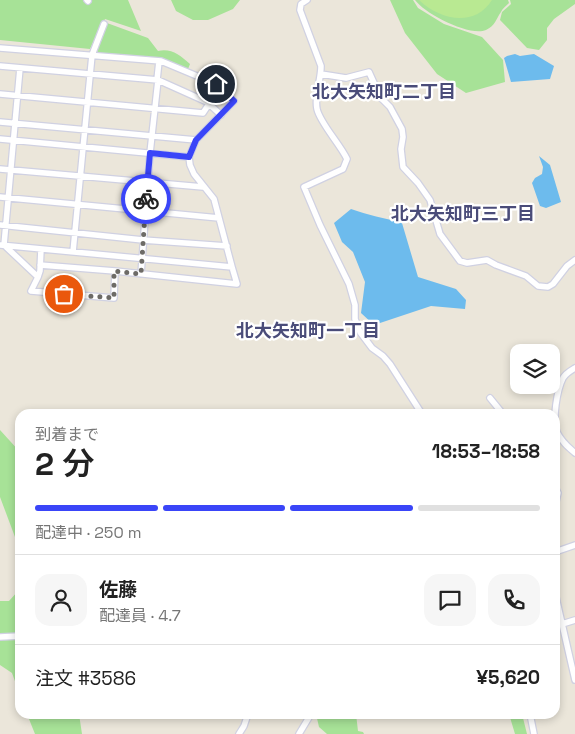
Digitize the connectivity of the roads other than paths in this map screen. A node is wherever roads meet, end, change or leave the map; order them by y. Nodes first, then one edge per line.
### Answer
1 (307, 0) edge
2 (104, 24) dead end
3 (0, 48) edge
4 (92, 56) junction
5 (159, 61) junction
6 (0, 66) edge
7 (20, 68) junction
8 (89, 74) junction
9 (321, 74) junction
10 (158, 80) junction
11 (0, 94) edge
12 (17, 96) junction
13 (88, 102) junction
14 (210, 104) junction
15 (155, 108) junction
16 (221, 115) junction
17 (0, 122) edge
18 (15, 123) junction
19 (85, 130) junction
20 (152, 136) junction
21 (0, 139) edge
22 (196, 140) junction
23 (14, 141) junction
24 (83, 147) junction
25 (150, 153) junction
26 (189, 157) junction
27 (0, 169) edge
28 (11, 170) junction
29 (80, 176) junction
30 (148, 183) junction
31 (204, 187) junction
32 (0, 197) edge
33 (8, 198) junction
34 (78, 204) junction
35 (145, 211) junction
36 (219, 218) junction
37 (3, 225) edge
38 (75, 232) junction
39 (143, 240) junction
40 (2, 245) edge
41 (227, 246) junction
42 (41, 249) junction
43 (73, 252) junction
44 (141, 258) junction
45 (575, 260) edge
46 (40, 265) junction
47 (232, 267) junction
48 (114, 271) junction
49 (141, 274) junction
50 (38, 277) junction
51 (575, 368) edge
52 (490, 398) dead end
53 (419, 409) edge
54 (499, 409) edge
55 (556, 409) edge
56 (560, 438) edge
57 (575, 453) edge
58 (575, 545) edge
59 (560, 550) edge
60 (560, 615) edge
61 (575, 620) edge
62 (562, 624) junction
63 (15, 636) edge
64 (0, 637) edge
65 (575, 680) edge
66 (246, 719) edge
67 (308, 719) edge
68 (531, 719) edge
69 (239, 734) edge
70 (299, 734) edge
71 (534, 734) edge

1 - 9 street
2 - 4 street
3 - 4 street
4 - 5 street
4 - 8 street
5 - 10 street
5 - 16 street
6 - 7 street
7 - 8 street
7 - 12 street
8 - 10 street
8 - 13 street
9 - 45 street
9 - 53 street
10 - 14 street
10 - 15 street
11 - 12 street
12 - 13 street
12 - 18 street
13 - 15 street
13 - 19 street
14 - 15 street
14 - 16 street
15 - 20 street
16 - 22 street
17 - 18 street
18 - 19 street
18 - 23 street
19 - 20 street
19 - 24 street
20 - 22 street
20 - 25 street
21 - 23 street
22 - 26 street
23 - 24 street
23 - 28 street
24 - 25 street
24 - 29 street
25 - 26 street
25 - 30 street
26 - 31 street
27 - 28 street
28 - 29 street
28 - 33 street
29 - 30 street
29 - 34 street
30 - 31 street
30 - 35 street
31 - 36 street
32 - 33 street
33 - 34 street
33 - 37 street
34 - 35 street
34 - 38 street
35 - 36 street
35 - 39 street
36 - 41 street
37 - 38 street
37 - 40 street
38 - 39 street
38 - 43 street
39 - 41 street
39 - 44 street
40 - 42 street
40 - 50 street
41 - 47 street
42 - 43 street
42 - 46 street
43 - 44 street
44 - 47 street
44 - 49 street
46 - 48 street
46 - 50 street
47 - 49 street
48 - 49 street
48 - 50 street
51 - 55 street
52 - 54 street
56 - 57 street
58 - 59 street
60 - 62 street
61 - 62 street
62 - 65 street
63 - 64 street
66 - 69 street
67 - 70 street
68 - 71 street

